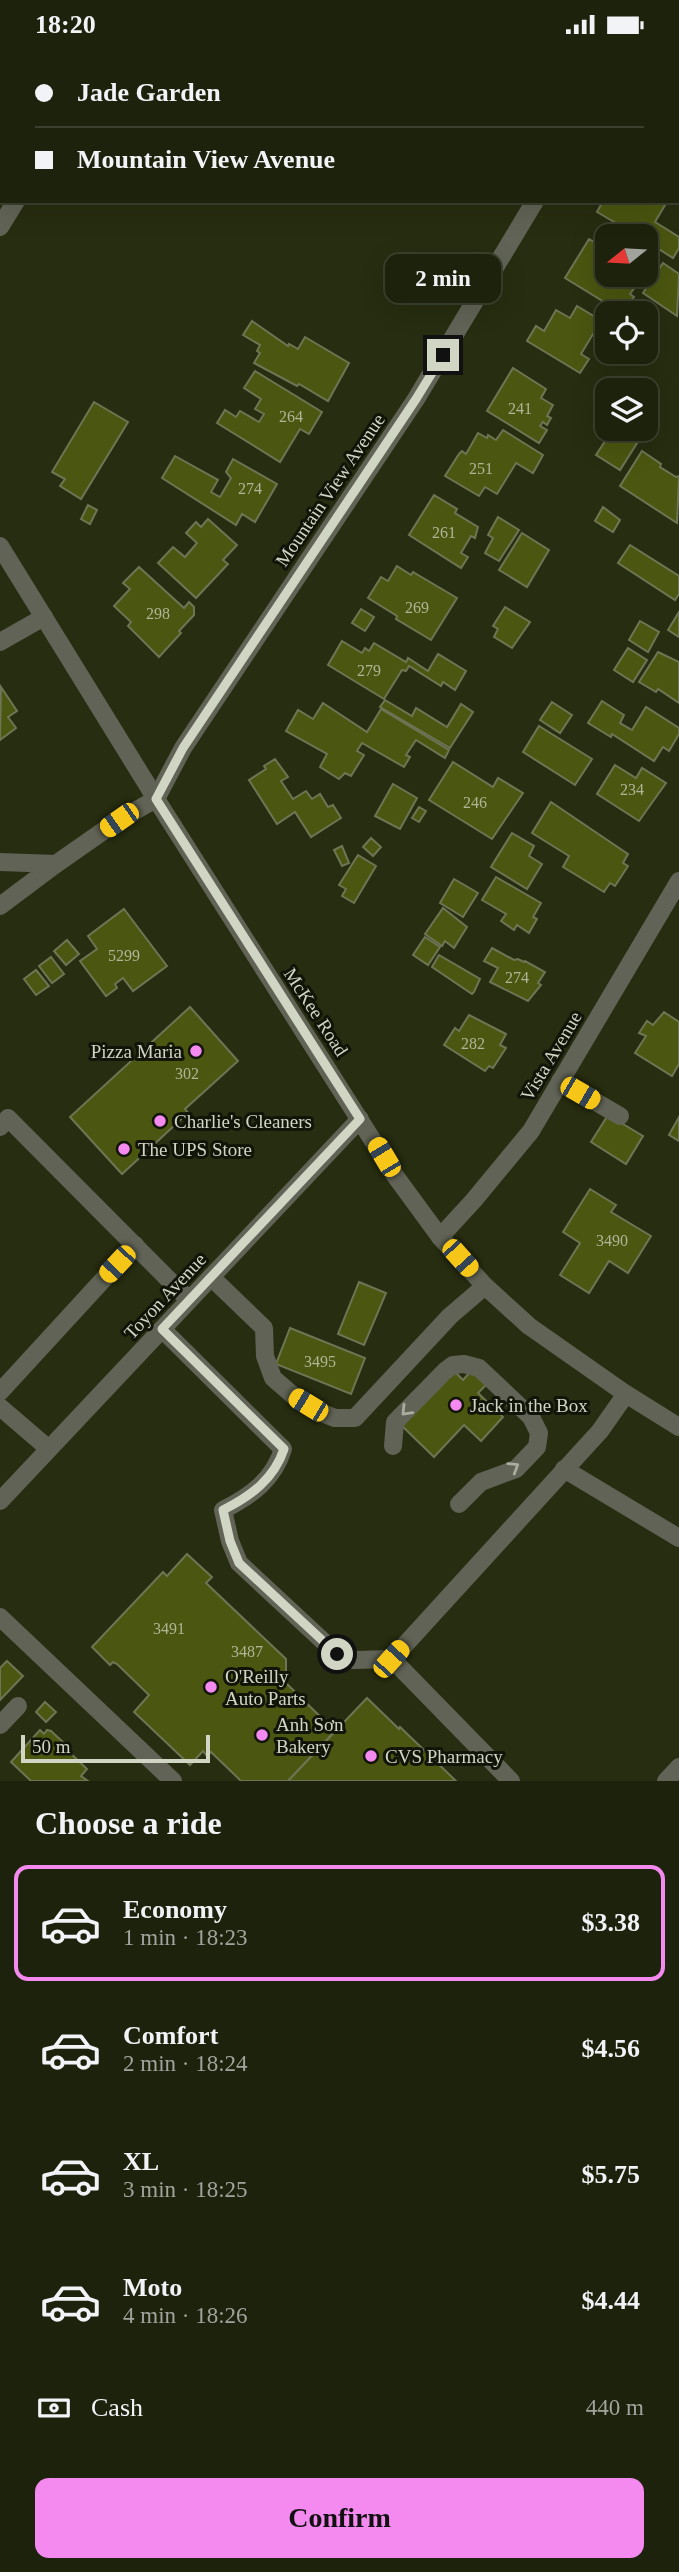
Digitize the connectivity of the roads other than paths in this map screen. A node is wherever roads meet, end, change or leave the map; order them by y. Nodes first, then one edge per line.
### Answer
1 (15, 203) edge
2 (534, 203) edge
3 (0, 227) edge
4 (0, 546) edge
5 (44, 617) junction
6 (0, 642) edge
7 (156, 799) junction
8 (0, 862) edge
9 (56, 864) junction
10 (679, 881) edge
11 (0, 906) edge
12 (560, 1081) junction
13 (620, 1116) dead end
14 (360, 1119) junction
15 (0, 1127) edge
16 (440, 1237) junction
17 (135, 1245) junction
18 (211, 1277) junction
19 (485, 1286) junction
20 (189, 1300) junction
21 (162, 1329) junction
22 (0, 1392) edge
23 (626, 1394) junction
24 (0, 1407) edge
25 (679, 1427) edge
26 (393, 1446) dead end
27 (49, 1449) junction
28 (564, 1469) junction
29 (0, 1501) edge
30 (459, 1504) dead end
31 (679, 1538) edge
32 (0, 1617) edge
33 (391, 1659) junction
34 (18, 1706) dead end
35 (0, 1725) edge
36 (679, 1767) edge
37 (173, 1781) edge
38 (511, 1781) edge
39 (666, 1781) edge

1 - 3 street
2 - 7 street, Mountain View Avenue
4 - 5 street, McKee Road
5 - 6 street
5 - 7 street, McKee Road
7 - 9 street
7 - 14 street, McKee Road
8 - 9 street
9 - 11 street
10 - 12 street, Vista Avenue
12 - 13 street
12 - 16 street, Vista Avenue
14 - 16 street, McKee Road
14 - 18 street, Toyon Avenue
15 - 17 street
16 - 19 street, McKee Road
17 - 20 street
17 - 22 street
18 - 19 street
18 - 20 street, Toyon Avenue
19 - 23 street, McKee Road
20 - 21 street, Toyon Avenue
21 - 27 street, Toyon Avenue
21 - 33 street
23 - 25 street, McKee Road
23 - 28 street
24 - 27 street
30 -> 26 street
27 - 29 street, Toyon Avenue
28 - 31 street
28 - 33 street
32 - 37 street
33 - 38 street
34 - 35 street
36 - 39 street

